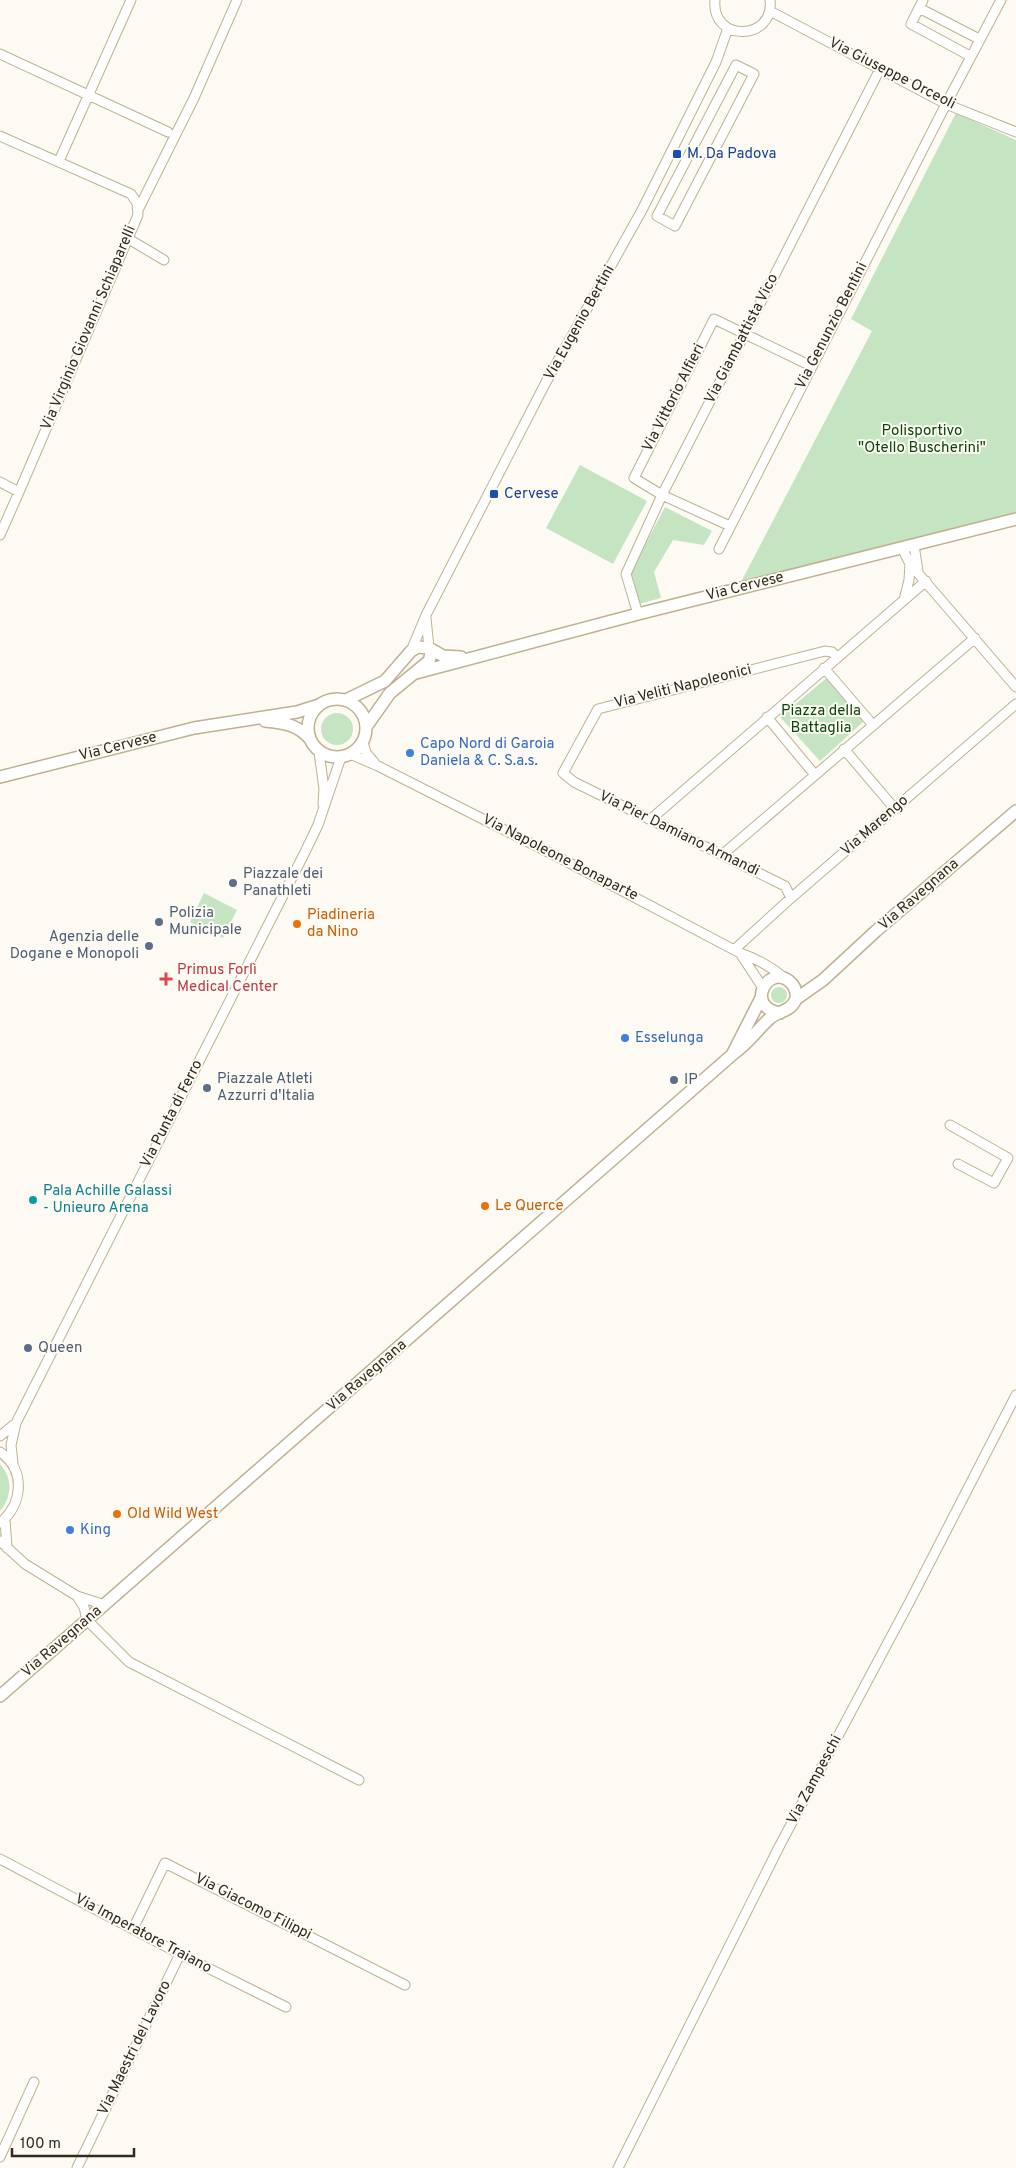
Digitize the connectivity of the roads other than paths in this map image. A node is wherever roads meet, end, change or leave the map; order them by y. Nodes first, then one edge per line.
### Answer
1 (131, 0) edge
2 (237, 0) edge
3 (715, 0) edge
4 (770, 0) edge
5 (1001, 0) edge
6 (921, 4) edge
7 (770, 11) junction
8 (728, 28) junction
9 (979, 39) junction
10 (0, 54) edge
11 (970, 56) junction
12 (880, 69) junction
13 (88, 95) junction
14 (946, 104) junction
15 (168, 132) dead end
16 (1016, 132) edge
17 (0, 136) edge
18 (59, 161) junction
19 (642, 210) junction
20 (138, 211) junction
21 (657, 216) junction
22 (127, 238) junction
23 (164, 260) dead end
24 (744, 334) junction
25 (811, 366) junction
26 (0, 482) edge
27 (19, 492) junction
28 (662, 494) junction
29 (1016, 519) edge
30 (730, 526) junction
31 (0, 535) edge
32 (914, 545) junction
33 (902, 548) junction
34 (719, 549) dead end
35 (910, 564) junction
36 (918, 571) junction
37 (926, 581) junction
38 (904, 600) junction
39 (638, 614) junction
40 (426, 615) junction
41 (975, 638) junction
42 (429, 648) junction
43 (411, 651) junction
44 (475, 657) junction
45 (837, 657) junction
46 (824, 668) junction
47 (416, 673) junction
48 (1016, 686) edge
49 (346, 700) junction
50 (1016, 704) edge
51 (319, 705) junction
52 (767, 717) junction
53 (236, 721) junction
54 (873, 725) junction
55 (366, 728) junction
56 (309, 738) junction
57 (363, 742) junction
58 (844, 750) junction
59 (320, 752) junction
60 (346, 756) junction
61 (378, 766) junction
62 (563, 773) joint
63 (816, 775) junction
64 (0, 777) edge
65 (895, 809) junction
66 (1016, 811) edge
67 (322, 813) junction
68 (651, 819) junction
69 (722, 855) junction
70 (791, 898) junction
71 (737, 951) junction
72 (788, 980) junction
73 (823, 980) junction
74 (762, 993) junction
75 (796, 999) junction
76 (780, 1013) junction
77 (733, 1054) junction
78 (950, 1125) dead end
79 (1012, 1160) edge
80 (958, 1164) dead end
81 (1016, 1395) edge
82 (16, 1423) junction
83 (0, 1436) edge
84 (0, 1452) edge
85 (14, 1467) junction
86 (2, 1521) edge
87 (0, 1541) edge
88 (7, 1548) junction
89 (78, 1596) junction
90 (105, 1605) junction
91 (87, 1620) junction
92 (0, 1696) edge
93 (359, 1780) dead end
94 (0, 1859) edge
95 (133, 1929) junction
96 (180, 1954) junction
97 (405, 1985) dead end
98 (286, 2007) dead end
99 (34, 2082) dead end
100 (0, 2157) edge
101 (77, 2168) edge
102 (618, 2168) edge

1 - 13 street
2 - 20 street
3 - 8 street
4 - 7 street
5 - 9 street, Via Genunzio Bentini
6 - 9 street
6 - 11 street
7 - 8 street
7 - 12 street, Via Giuseppe Orceoli
8 - 19 street, Via Eugenio Bertini
9 - 11 street, Via Genunzio Bentini
10 - 13 street
11 - 14 street, Via Genunzio Bentini
12 - 14 street, Via Giuseppe Orceoli
12 - 24 street, Via Giambattista Vico
13 - 15 street
13 - 18 street
14 - 16 street, Via Giuseppe Orceoli
14 - 25 street, Via Genunzio Bentini
17 - 18 street, Via Virginio Giovanni Schiaparelli
18 - 20 street, Via Virginio Giovanni Schiaparelli
19 - 21 street
19 - 40 street, Via Eugenio Bertini
20 - 22 street, Via Virginio Giovanni Schiaparelli
21 - 21 street
22 - 23 street
22 - 27 street, Via Virginio Giovanni Schiaparelli
24 - 25 street
24 - 28 street, Via Giambattista Vico
24 - 28 street, Via Vittorio Alfieri
25 - 30 street, Via Genunzio Bentini
26 - 27 street
27 - 31 street, Via Virginio Giovanni Schiaparelli
28 - 30 street
28 - 39 street, Via Giambattista Vico
29 - 32 main road, Via Cervese
30 - 34 street, Via Genunzio Bentini
32 - 33 main road, Via Cervese
32 - 36 street
33 - 35 street
33 - 39 main road, Via Cervese
35 - 36 street
35 - 38 street
36 - 37 street
37 - 38 street
37 - 41 street
38 - 45 street
39 - 44 main road, Via Cervese
40 - 42 street
40 - 43 street, Via Eugenio Bertini
41 - 48 street
41 - 54 street
42 - 43 main road
42 - 44 main road, Via Cervese
42 - 47 main road, Via Cervese
43 - 49 main road, Via Cervese
44 - 47 main road, Via Cervese
45 - 46 street
45 - 62 street, Via Veliti Napoleonici
46 - 52 street
46 - 54 street
47 - 55 main road, Via Cervese
49 - 51 main road, Via Cervese
49 - 55 main road
50 - 65 street, Via Marengo
51 - 53 main road, Via Cervese
51 - 56 main road
52 - 63 street
52 - 68 street
53 - 56 main road, Via Cervese
53 - 64 main road, Via Cervese
54 - 58 street
55 - 57 main road, Via Cervese
56 - 59 main road, Via Cervese
57 - 60 main road
57 - 61 street, Via Napoleone Bonaparte
58 - 63 street
58 - 65 street
59 - 60 main road
59 - 67 street, Via Punta di Ferro
60 - 61 street, Via Napoleone Bonaparte
60 - 67 street, Via Punta di Ferro
61 - 71 street, Via Napoleone Bonaparte
62 - 68 street, Via Pier Damiano Armandi
63 - 69 street
65 - 70 street, Via Marengo
66 - 73 main road, Via Ravegnana
67 - 82 street, Via Punta di Ferro
68 - 69 street, Via Pier Damiano Armandi
69 - 70 street, Via Pier Damiano Armandi
70 - 71 street, Via Marengo
71 - 72 street, Via Napoleone Bonaparte
71 - 74 street, Via Napoleone Bonaparte
72 - 73 main road
72 - 74 main road
72 - 75 main road
73 - 75 main road, Via Ravegnana
74 - 76 main road
74 - 77 main road, Via Ravegnana
75 - 76 main road
76 - 77 main road, Via Ravegnana
77 - 90 main road, Via Ravegnana
78 - 79 street
79 - 80 street
81 - 102 street, Via Zampeschi
82 - 83 street, Via Punta di Ferro
82 - 85 street
84 - 85 street
85 - 86 street
86 - 88 street
87 - 88 street
88 - 89 street
89 - 90 street
89 - 91 street
90 - 91 main road, Via Ravegnana
91 - 92 main road, Via Ravegnana
91 - 93 street
94 - 95 street, Via Imperatore Traiano
95 - 96 street, Via Imperatore Traiano
95 - 97 street, Via Giacomo Filippi
96 - 98 street, Via Imperatore Traiano
96 - 101 street, Via Maestri del Lavoro
99 - 100 street

